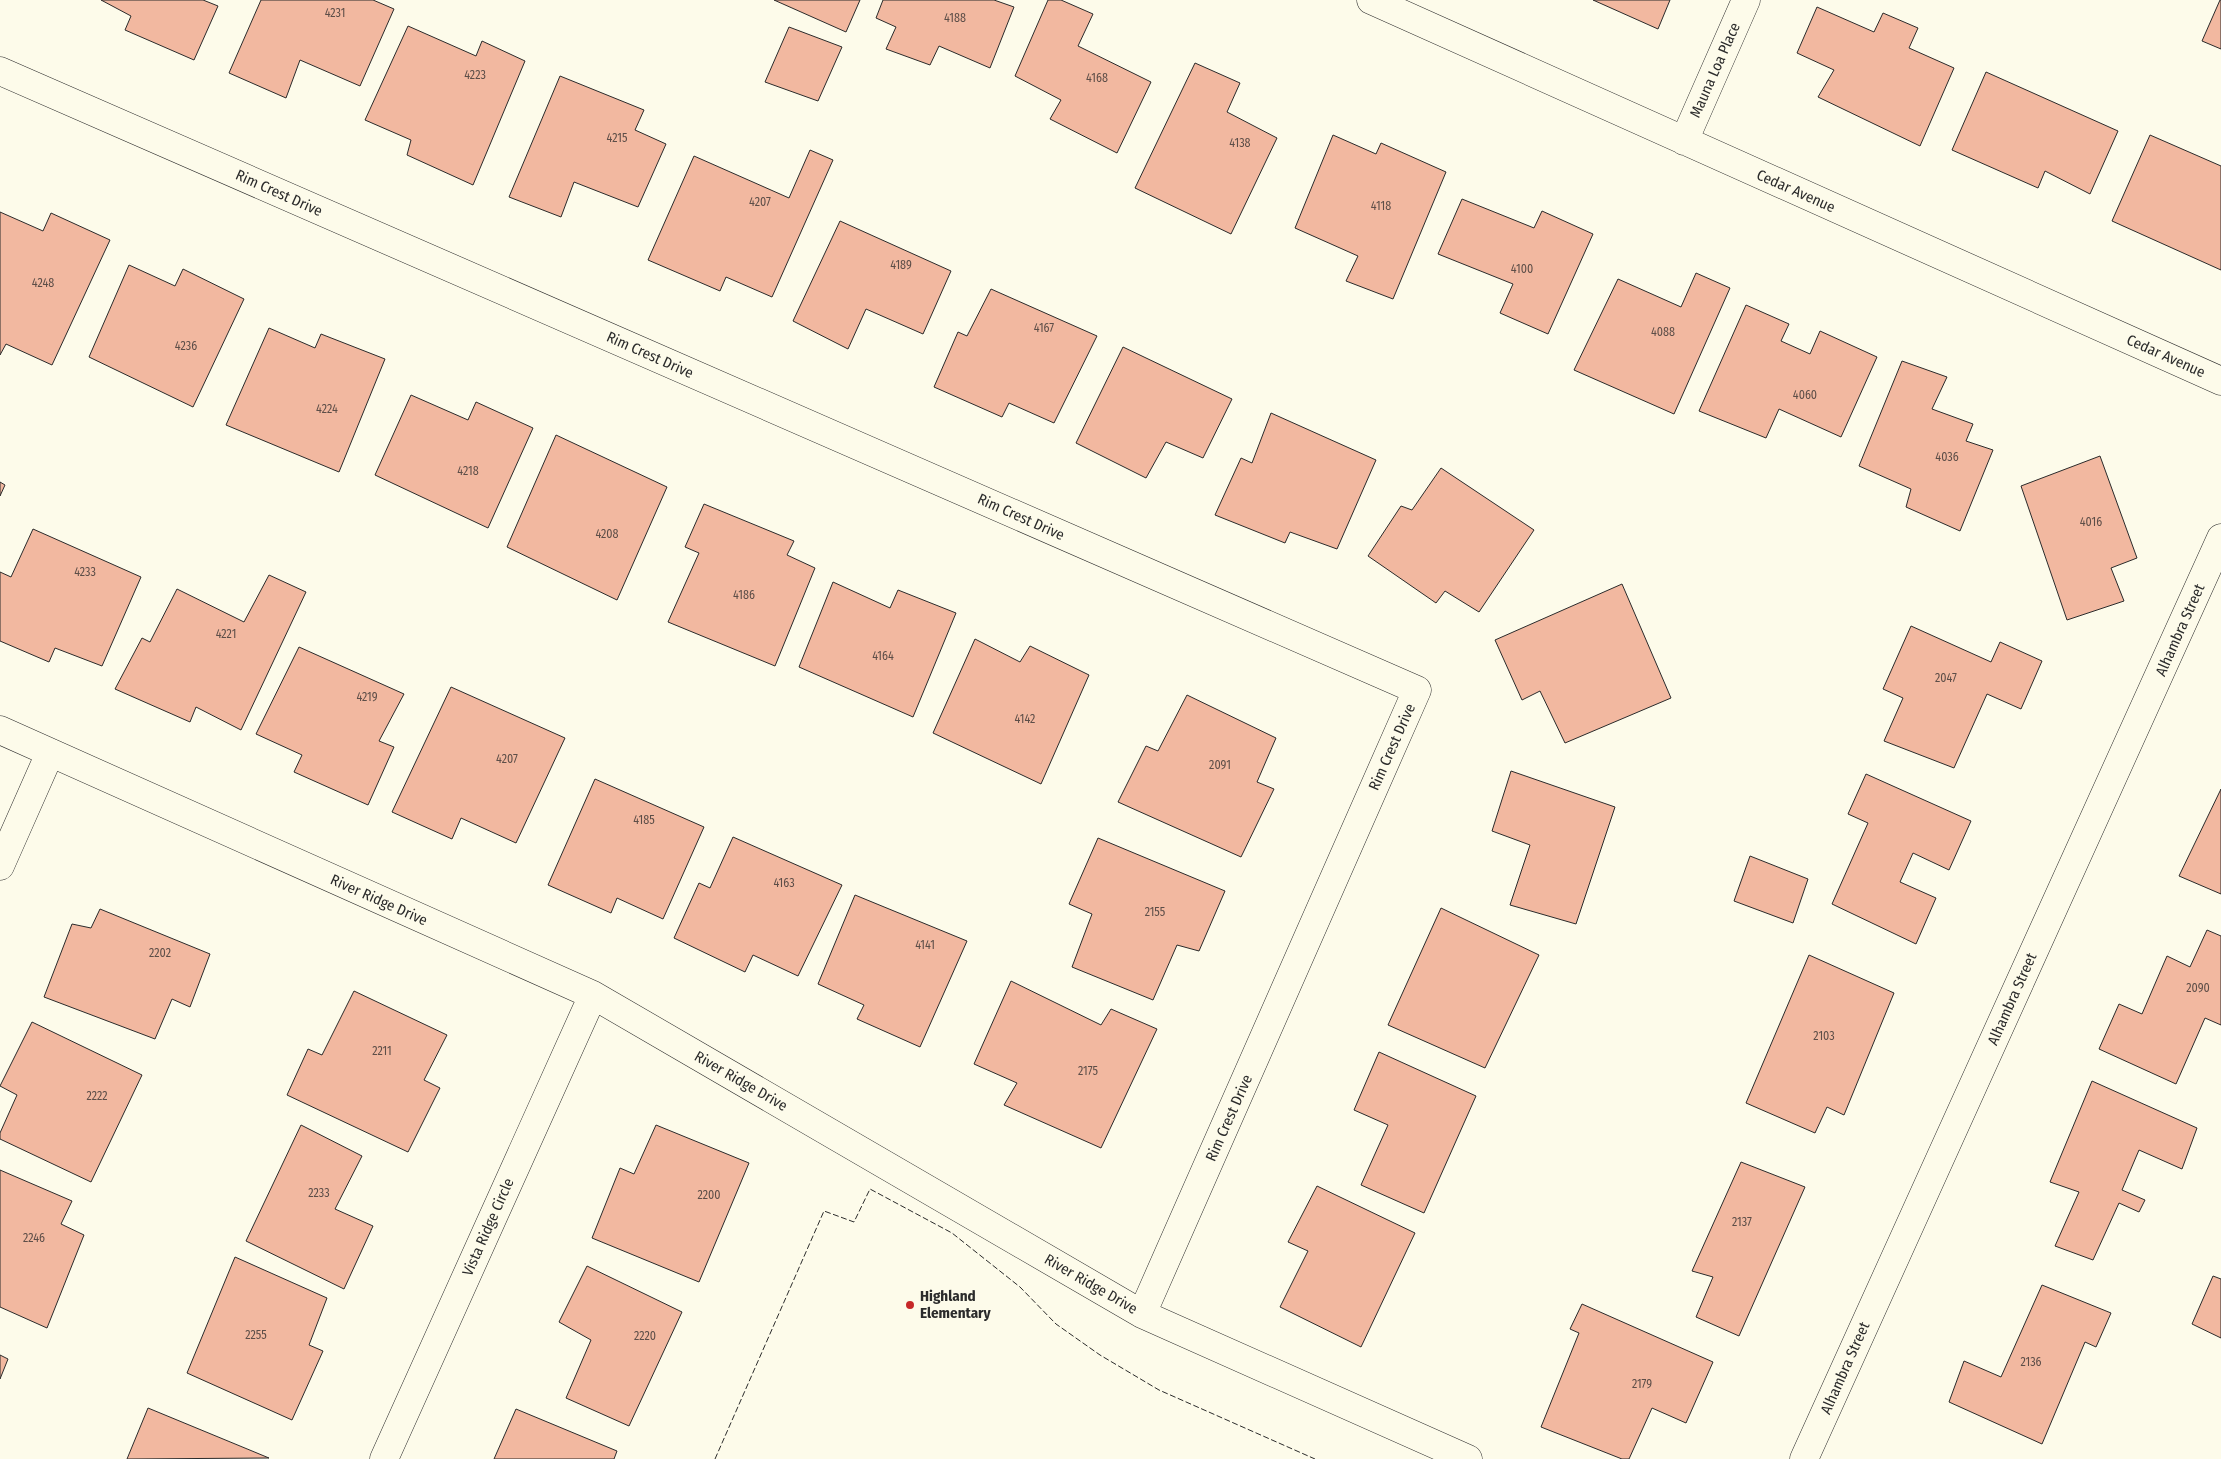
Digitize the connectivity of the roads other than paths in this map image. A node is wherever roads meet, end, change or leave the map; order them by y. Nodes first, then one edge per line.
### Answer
1 (1371, 0) edge
2 (1746, 0) edge
3 (0, 71) edge
4 (1684, 140) junction
5 (2221, 381) edge
6 (2221, 538) edge
7 (0, 730) edge
8 (50, 753) junction
9 (0, 866) edge
10 (593, 995) junction
11 (1142, 1314) junction
12 (384, 1459) edge
13 (1468, 1459) edge
14 (1804, 1459) edge

1 - 4 street, Cedar Avenue
2 - 4 street, Mauna Loa Place
3 - 11 street, Rim Crest Drive
4 - 5 street, Cedar Avenue
6 - 14 street, Alhambra Street
7 - 8 street, River Ridge Drive
8 - 9 street
8 - 10 street, River Ridge Drive
10 - 11 street, River Ridge Drive
10 - 12 street, Vista Ridge Circle
11 - 13 street, River Ridge Drive

